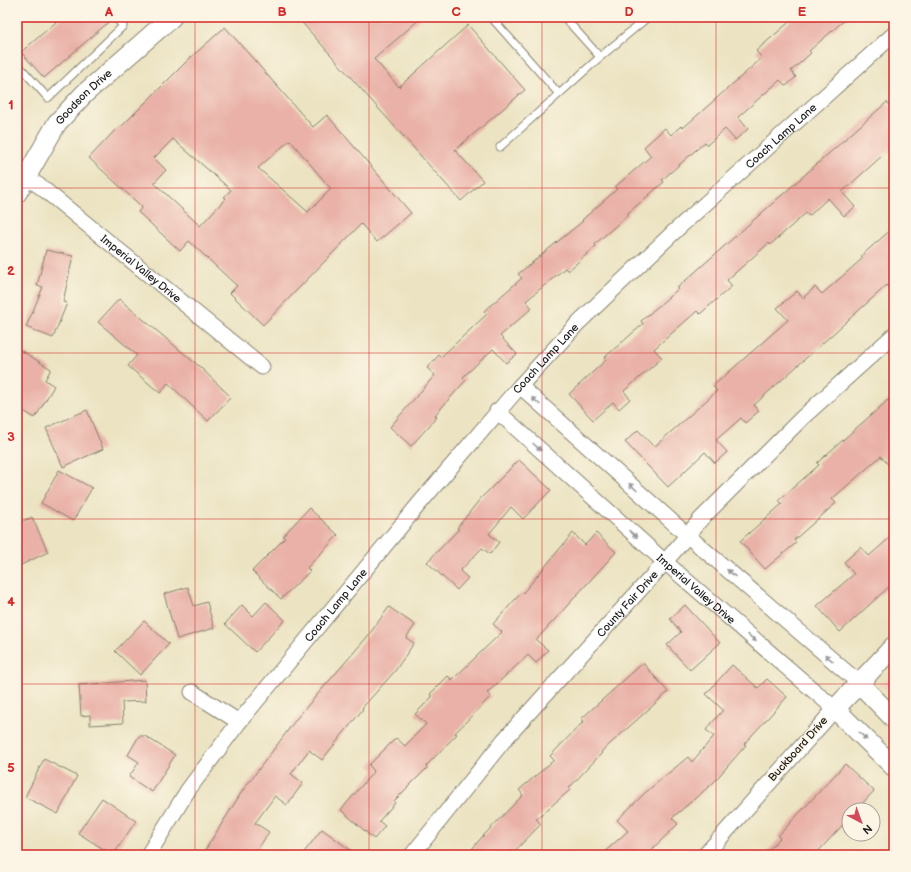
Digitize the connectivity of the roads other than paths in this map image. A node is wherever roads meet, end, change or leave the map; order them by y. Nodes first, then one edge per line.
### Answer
1 (115, 17) edge
2 (172, 17) edge
3 (491, 17) edge
4 (564, 17) edge
5 (648, 17) edge
6 (894, 34) edge
7 (600, 57) junction
8 (17, 66) edge
9 (559, 94) junction
10 (500, 147) dead end
11 (20, 181) edge
12 (894, 335) edge
13 (262, 367) dead end
14 (520, 386) junction
15 (497, 411) junction
16 (687, 536) junction
17 (665, 562) junction
18 (894, 646) edge
19 (859, 683) junction
20 (192, 692) dead end
21 (835, 709) junction
22 (894, 719) edge
23 (239, 722) junction
24 (894, 766) edge
25 (148, 855) edge
26 (412, 855) edge
27 (705, 855) edge

1 - 8 lane
2 - 11 street, Goodson Drive
3 - 9 lane
4 - 7 lane
5 - 7 lane
6 - 14 street, Coach Lamp Lane
7 - 9 lane
9 - 10 lane
11 - 13 street, Imperial Valley Drive
12 - 16 street, County Fair Drive
14 - 15 street, Coach Lamp Lane
16 -> 14 street
15 -> 17 street, Imperial Valley Drive
15 - 23 street, Coach Lamp Lane
16 - 17 street, County Fair Drive
19 -> 16 street
17 -> 21 street, Imperial Valley Drive
17 - 26 street, County Fair Drive
18 - 19 street, Buckboard Drive
19 - 21 street, Buckboard Drive
19 - 22 street
20 - 23 street
21 -> 24 street, Imperial Valley Drive
21 - 27 street, Buckboard Drive
23 - 25 street, Coach Lamp Lane

